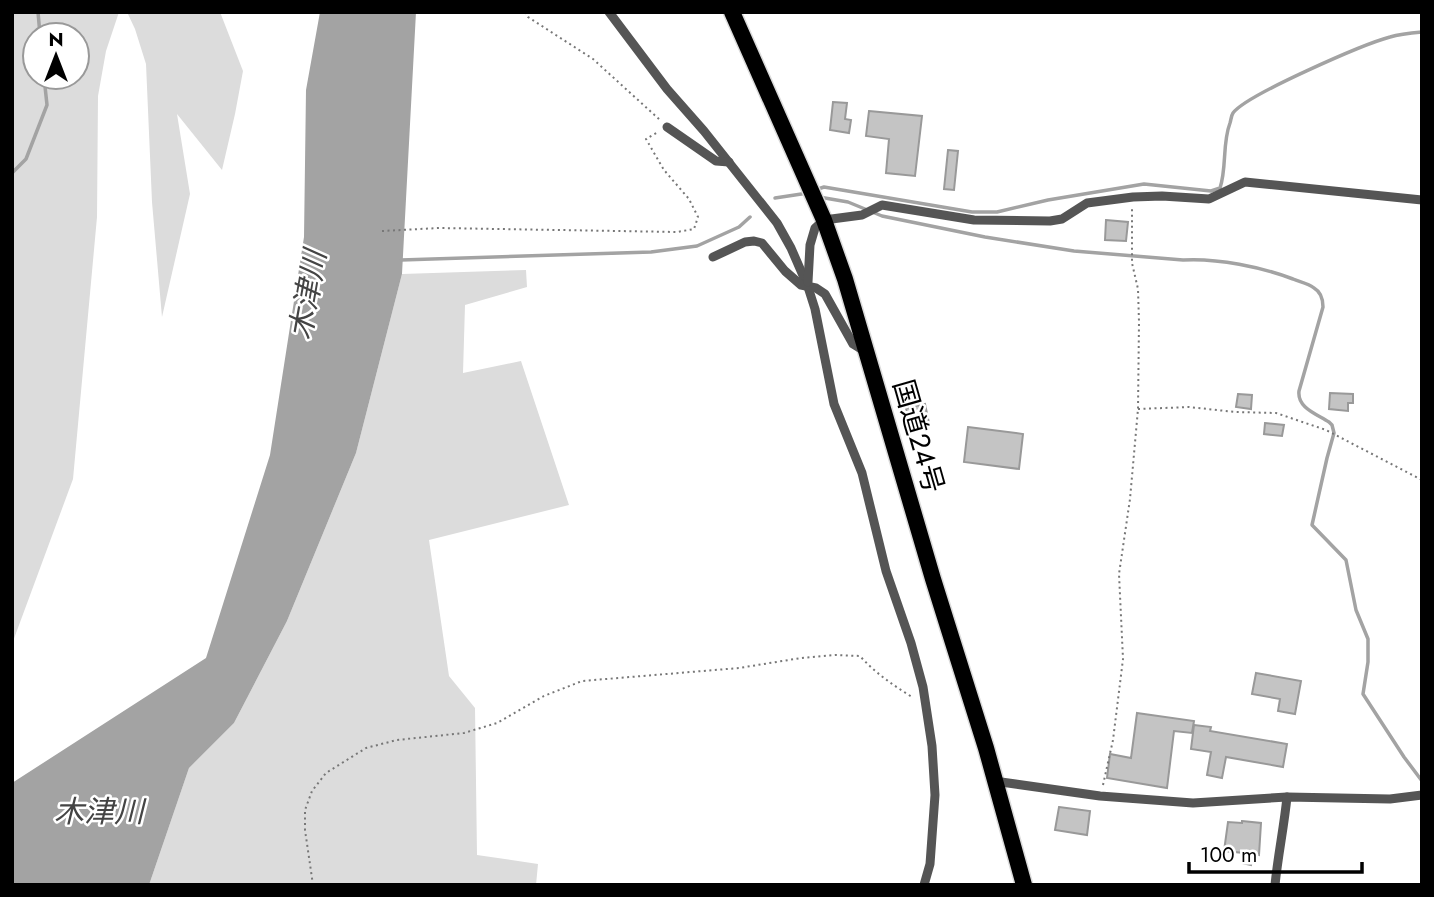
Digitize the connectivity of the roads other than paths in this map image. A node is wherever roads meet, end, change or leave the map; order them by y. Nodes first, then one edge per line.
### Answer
1 (609, 12) edge
2 (732, 12) edge
3 (667, 127) road end
4 (729, 162) junction
5 (1422, 200) edge
6 (822, 215) junction
7 (713, 257) dead end
8 (808, 287) junction
9 (868, 353) junction
10 (994, 781) junction
11 (1422, 795) edge
12 (1287, 797) junction
13 (924, 885) edge
14 (1024, 885) edge
15 (1275, 885) edge

1 - 4 street
2 - 6 highway, 国道24号
3 - 4 street
4 - 8 street
5 - 6 street
6 - 8 street
6 - 9 highway, 国道24号
7 - 8 street
8 - 9 street
8 - 13 street
9 - 10 highway, 国道24号
10 - 12 street
10 - 14 highway, 国道24号
11 - 12 street
12 - 15 street

